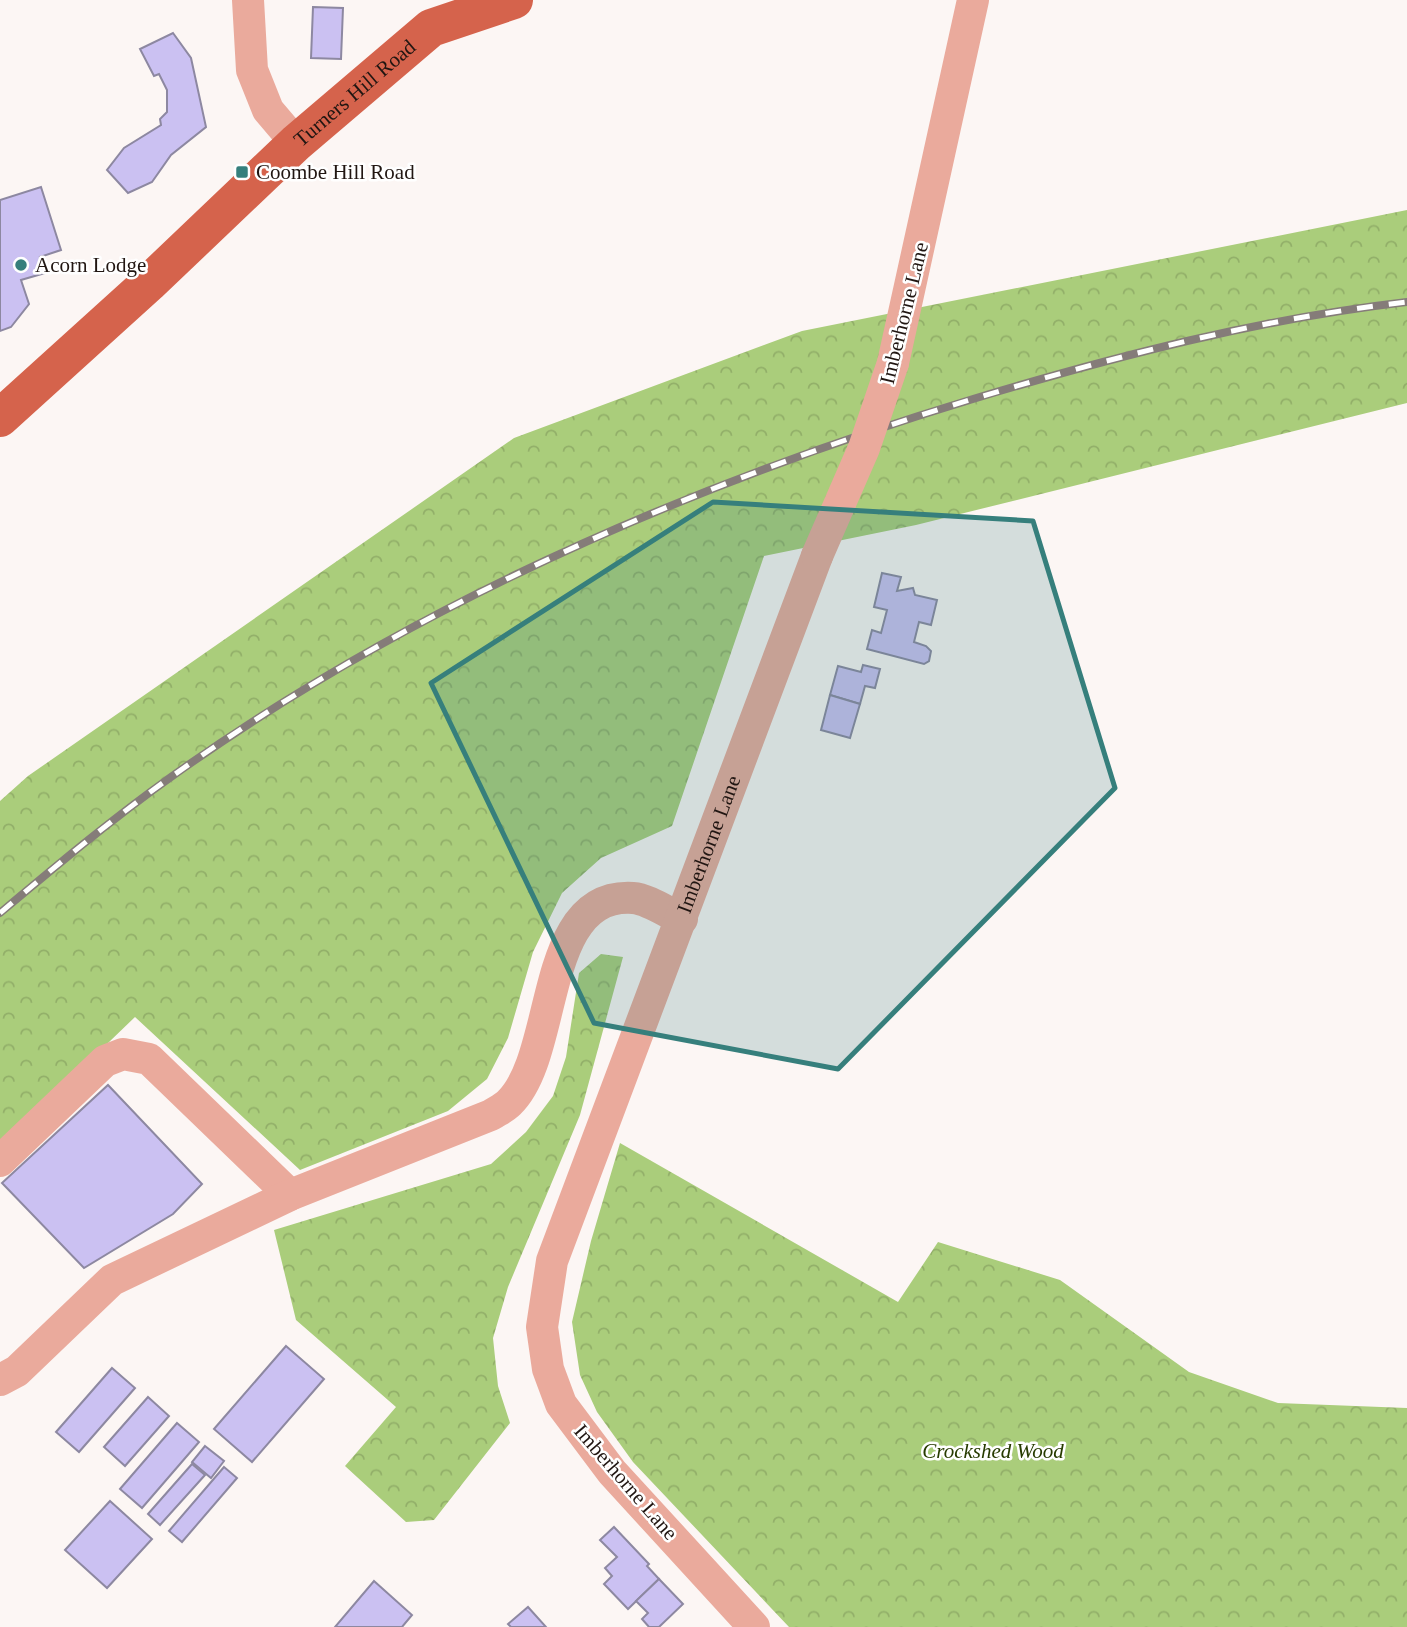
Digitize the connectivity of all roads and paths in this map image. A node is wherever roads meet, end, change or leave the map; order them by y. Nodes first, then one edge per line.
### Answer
1 (247, 0) edge
2 (514, 0) edge
3 (973, 0) edge
4 (296, 143) junction
5 (0, 418) edge
6 (682, 919) junction
7 (0, 1161) edge
8 (289, 1195) junction
9 (0, 1380) edge
10 (754, 1627) edge

1 - 4 street
2 - 4 main road, Turners Hill Road
3 - 6 street, Imberhorne Lane, bridge
4 - 5 main road, Turners Hill Road
6 - 8 street
6 - 10 street, Imberhorne Lane
7 - 8 street
8 - 9 street

